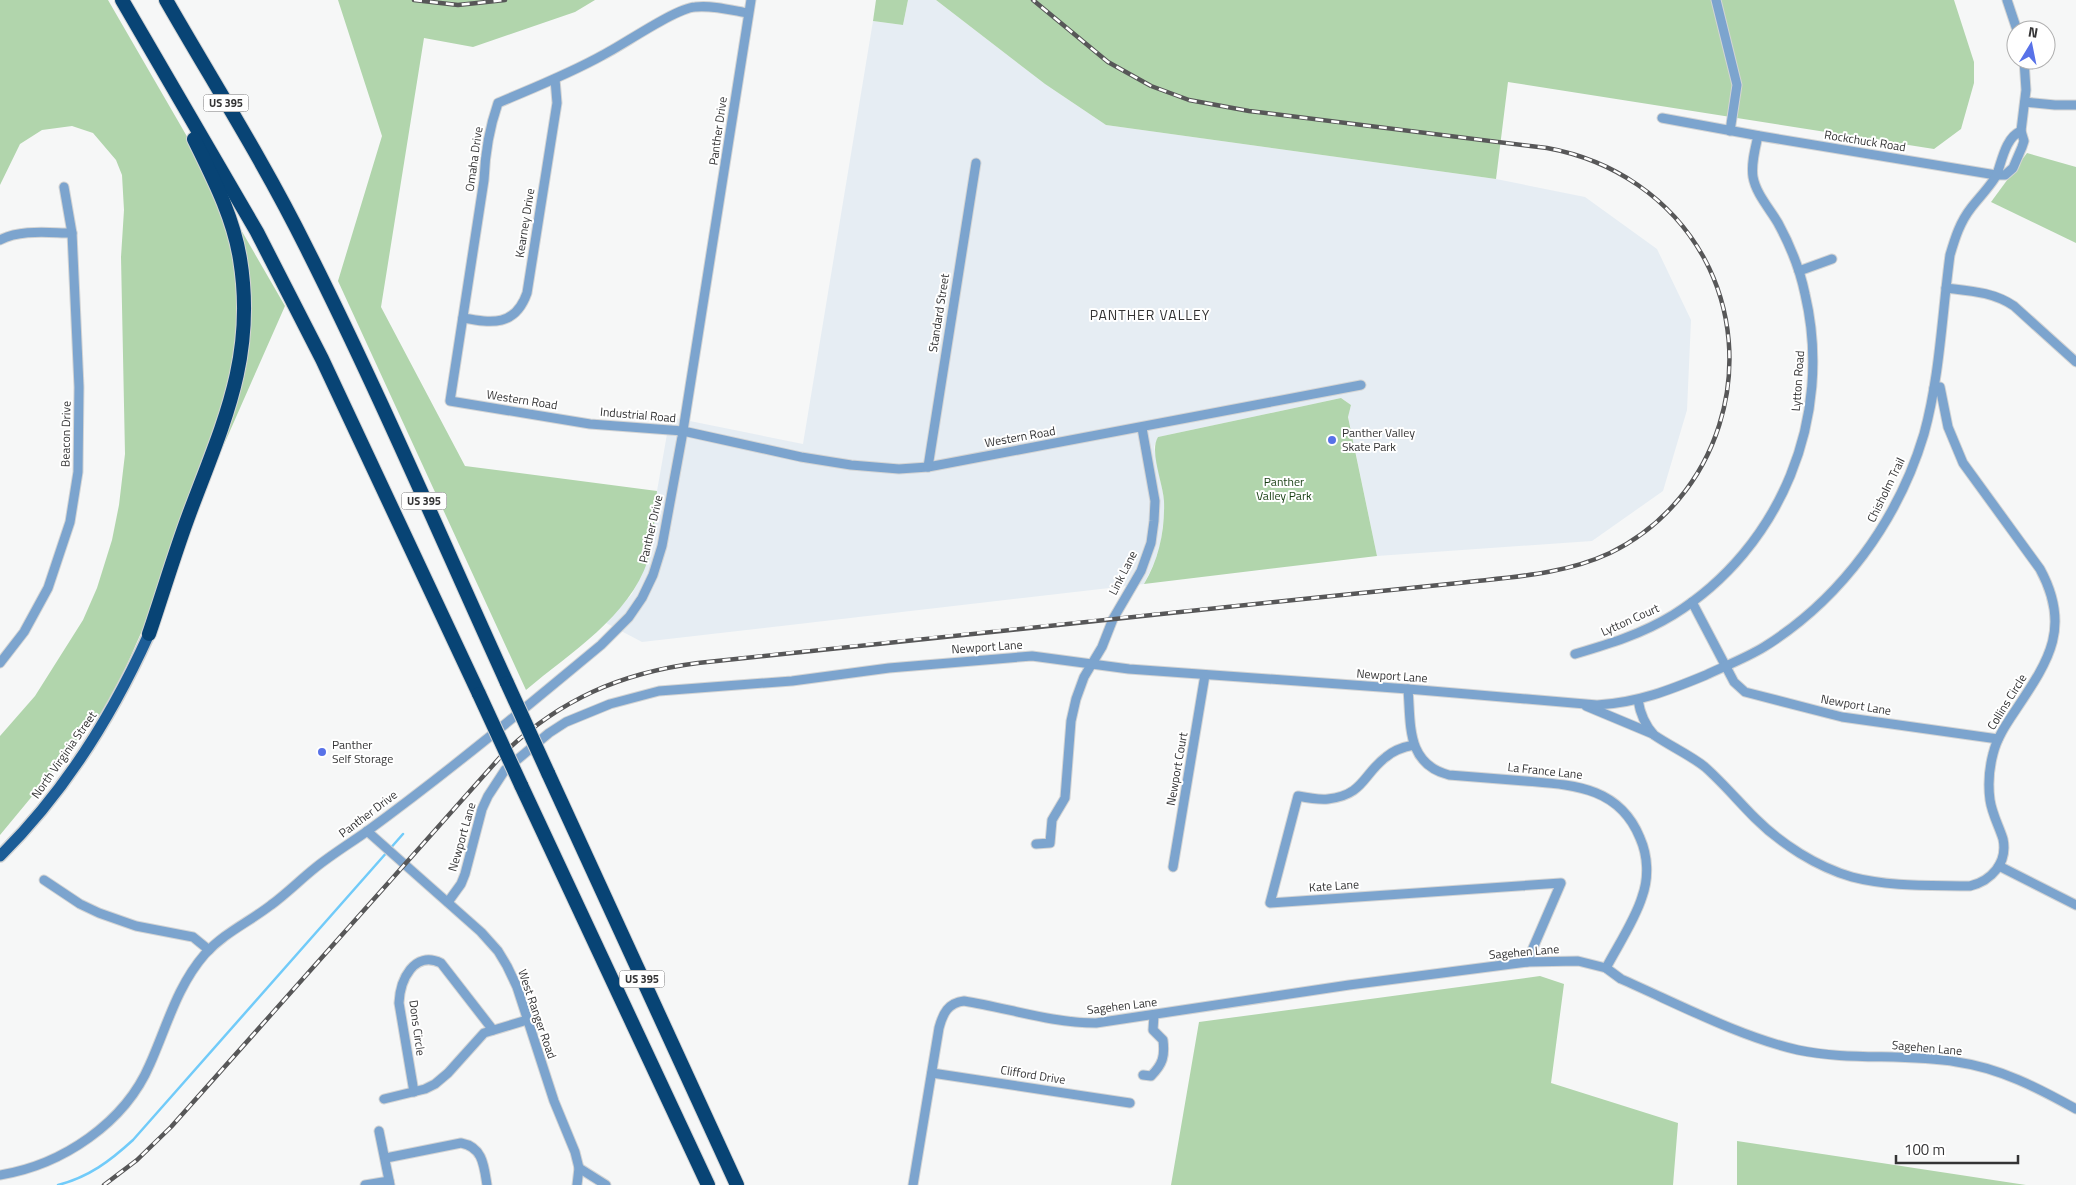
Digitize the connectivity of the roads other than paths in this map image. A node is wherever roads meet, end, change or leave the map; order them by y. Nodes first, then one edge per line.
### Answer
1 (122, 0) edge
2 (166, 0) edge
3 (751, 0) edge
4 (1716, 0) edge
5 (2007, 0) edge
6 (748, 13) junction
7 (2014, 20) edge
8 (150, 49) junction
9 (2024, 70) edge
10 (555, 79) junction
11 (2025, 102) junction
12 (2076, 104) edge
13 (1662, 118) dead end
14 (1730, 130) junction
15 (2021, 131) junction
16 (1758, 136) junction
17 (976, 163) dead end
18 (1996, 175) junction
19 (64, 187) dead end
20 (72, 234) junction
21 (0, 240) edge
22 (1832, 259) dead end
23 (1799, 271) junction
24 (1946, 288) junction
25 (462, 318) junction
26 (2076, 362) edge
27 (1361, 385) dead end
28 (1934, 388) junction
29 (450, 401) joint
30 (590, 424) joint
31 (1142, 428) junction
32 (683, 432) junction
33 (928, 468) junction
34 (1692, 602) junction
35 (149, 634) joint
36 (1575, 654) dead end
37 (0, 664) edge
38 (1093, 665) junction
39 (1727, 666) junction
40 (1205, 676) junction
41 (1408, 689) junction
42 (1638, 700) junction
43 (1584, 705) junction
44 (1654, 735) junction
45 (1998, 739) junction
46 (1414, 745) junction
47 (367, 831) junction
48 (1036, 844) dead end
49 (0, 856) edge
50 (1999, 866) junction
51 (1173, 867) dead end
52 (44, 880) dead end
53 (448, 902) junction
54 (2076, 905) edge
55 (209, 950) junction
56 (1527, 962) junction
57 (1606, 968) junction
58 (1154, 1015) junction
59 (527, 1020) junction
60 (493, 1030) junction
61 (932, 1073) junction
62 (1143, 1074) dead end
63 (414, 1092) junction
64 (384, 1099) dead end
65 (1130, 1103) dead end
66 (2076, 1109) edge
67 (379, 1131) dead end
68 (386, 1158) junction
69 (579, 1168) junction
70 (0, 1175) edge
71 (389, 1183) edge
72 (365, 1185) edge
73 (486, 1185) edge
74 (578, 1185) edge
75 (606, 1185) edge
76 (708, 1185) edge
77 (737, 1185) edge
78 (913, 1185) edge

1 - 8 highway, US 395
2 - 77 highway, US 395, bridge
3 - 6 street, Panther Drive
4 - 14 street
5 - 7 street
6 - 10 street, Omaha Drive
6 - 32 street, Panther Drive
8 - 35 highway
8 - 76 highway, US 395, bridge
9 - 11 street
10 - 25 street, Omaha Drive
10 - 25 street, Kearney Drive
11 - 12 street
11 - 15 street
13 - 14 street, Rockchuck Road
14 - 16 street, Rockchuck Road
15 - 18 street
15 - 18 street
16 - 18 street, Rockchuck Road
16 - 23 street, Lytton Road
17 - 33 street, Standard Street
18 - 24 street, Chisholm Trail
19 - 20 street, Beacon Drive
20 - 21 street
20 - 37 street, Beacon Drive
22 - 23 street
23 - 34 street, Lytton Road
24 - 26 street
24 - 28 street, Chisholm Trail
25 - 29 street, Omaha Drive
27 - 31 street, Western Road
28 - 39 street, Chisholm Trail
28 - 45 street, Collins Circle
29 - 30 street, Western Road
30 - 32 street, Industrial Road
31 - 33 street, Western Road
31 - 38 street, Link Lane
32 - 33 street, Western Road
32 - 47 street, Panther Drive
34 - 36 street, Lytton Court
34 - 39 street, Newport Lane
35 - 49 main road, North Virginia Street
38 - 40 street, Newport Lane
38 - 48 street, Link Lane
38 - 53 street, Newport Lane
39 - 42 street, Chisholm Trail
39 - 45 street, Newport Lane
40 - 41 street, Newport Lane
40 - 51 street, Newport Court
41 - 43 street, Newport Lane
41 - 46 street, La France Lane
42 - 43 street, Newport Lane
42 - 44 street
43 - 44 street
44 - 50 street
45 - 50 street, Collins Circle
46 - 56 street, Kate Lane
46 - 57 street, La France Lane
47 - 53 street, West Ranger Road
47 - 55 street, Panther Drive
50 - 54 street
52 - 55 street
53 - 59 street, West Ranger Road
55 - 70 street, Panther Drive
56 - 57 street, Sagehen Lane
56 - 58 street, Sagehen Lane
57 - 66 street, Sagehen Lane
58 - 61 street, Sagehen Lane
58 - 62 street
59 - 60 street
59 - 69 street, West Ranger Road
60 - 63 street
60 - 63 street, Dons Circle
61 - 65 street, Clifford Drive
61 - 78 street
63 - 64 street
67 - 68 street
68 - 71 street
68 - 73 street
69 - 74 street
69 - 75 street
71 - 72 street

